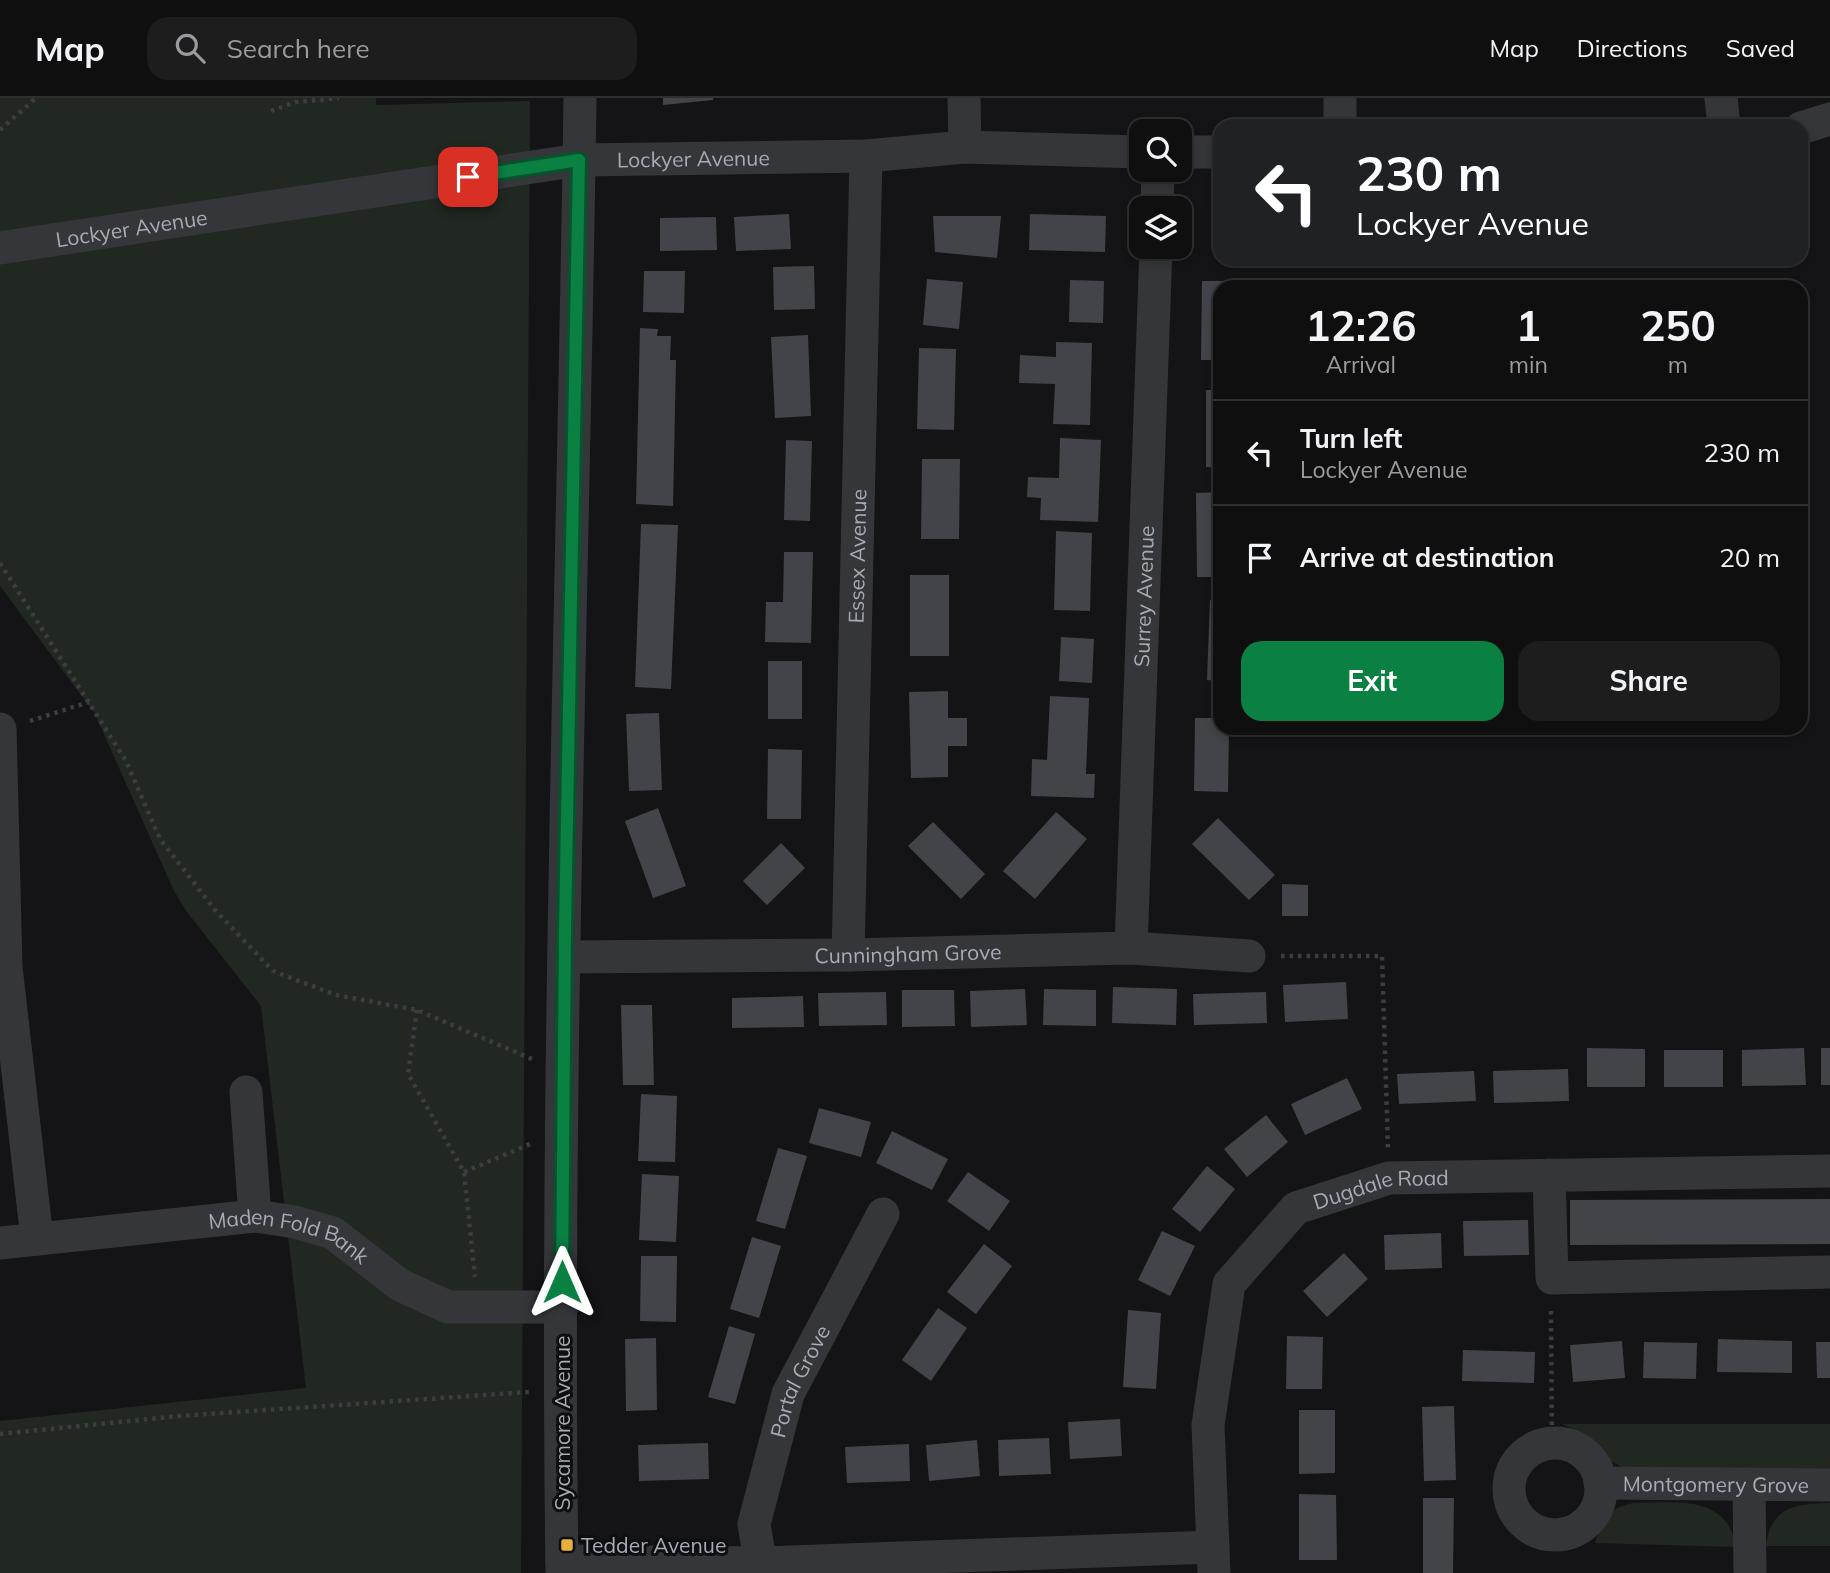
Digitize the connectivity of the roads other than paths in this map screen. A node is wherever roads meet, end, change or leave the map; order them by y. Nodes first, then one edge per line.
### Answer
1 (580, 98) edge
2 (964, 98) edge
3 (1340, 98) edge
4 (1721, 98) edge
5 (1340, 119) edge
6 (1723, 119) edge
7 (1830, 119) edge
8 (1808, 126) edge
9 (965, 147) junction
10 (1129, 152) edge
11 (1192, 152) edge
12 (1213, 152) edge
13 (866, 156) junction
14 (579, 160) junction
15 (0, 248) edge
16 (1156, 259) edge
17 (0, 730) edge
18 (1131, 948) junction
19 (848, 954) junction
20 (1249, 956) road end
21 (565, 957) junction
22 (3, 968) edge
23 (246, 1092) dead end
24 (1830, 1171) edge
25 (1549, 1175) junction
26 (883, 1213) dead end
27 (255, 1216) junction
28 (37, 1239) junction
29 (0, 1242) edge
30 (1830, 1272) edge
31 (562, 1307) junction
32 (1600, 1483) junction
33 (1830, 1485) edge
34 (1749, 1486) junction
35 (1213, 1560) edge
36 (562, 1567) edge
37 (761, 1568) edge
38 (1750, 1573) edge

1 - 14 street, Sycamore Avenue
2 - 9 street
3 - 5 street
4 - 6 street
7 - 8 street
9 - 10 street, Lockyer Avenue
9 - 13 street, Lockyer Avenue
11 - 12 street
13 - 14 street, Lockyer Avenue
13 - 19 street, Essex Avenue
14 - 15 street, Lockyer Avenue
14 - 21 street, Sycamore Avenue
16 - 18 street, Surrey Avenue
17 - 22 street
18 - 19 street, Cunningham Grove
18 - 20 street, Cunningham Grove
19 - 21 street, Cunningham Grove
21 - 31 street, Sycamore Avenue
22 - 28 street
23 - 27 street
24 - 25 street, Dugdale Road
25 - 30 street
25 - 35 street, Dugdale Road
26 - 37 street, Portal Grove
27 - 28 street, Maden Fold Bank
27 - 31 street, Maden Fold Bank
28 - 29 street, Maden Fold Bank
31 - 36 street, Sycamore Avenue
32 - 32 street, Montgomery Grove
32 - 34 street, Montgomery Grove
33 - 34 street, Montgomery Grove
34 - 38 street
35 - 37 street
36 - 37 street

